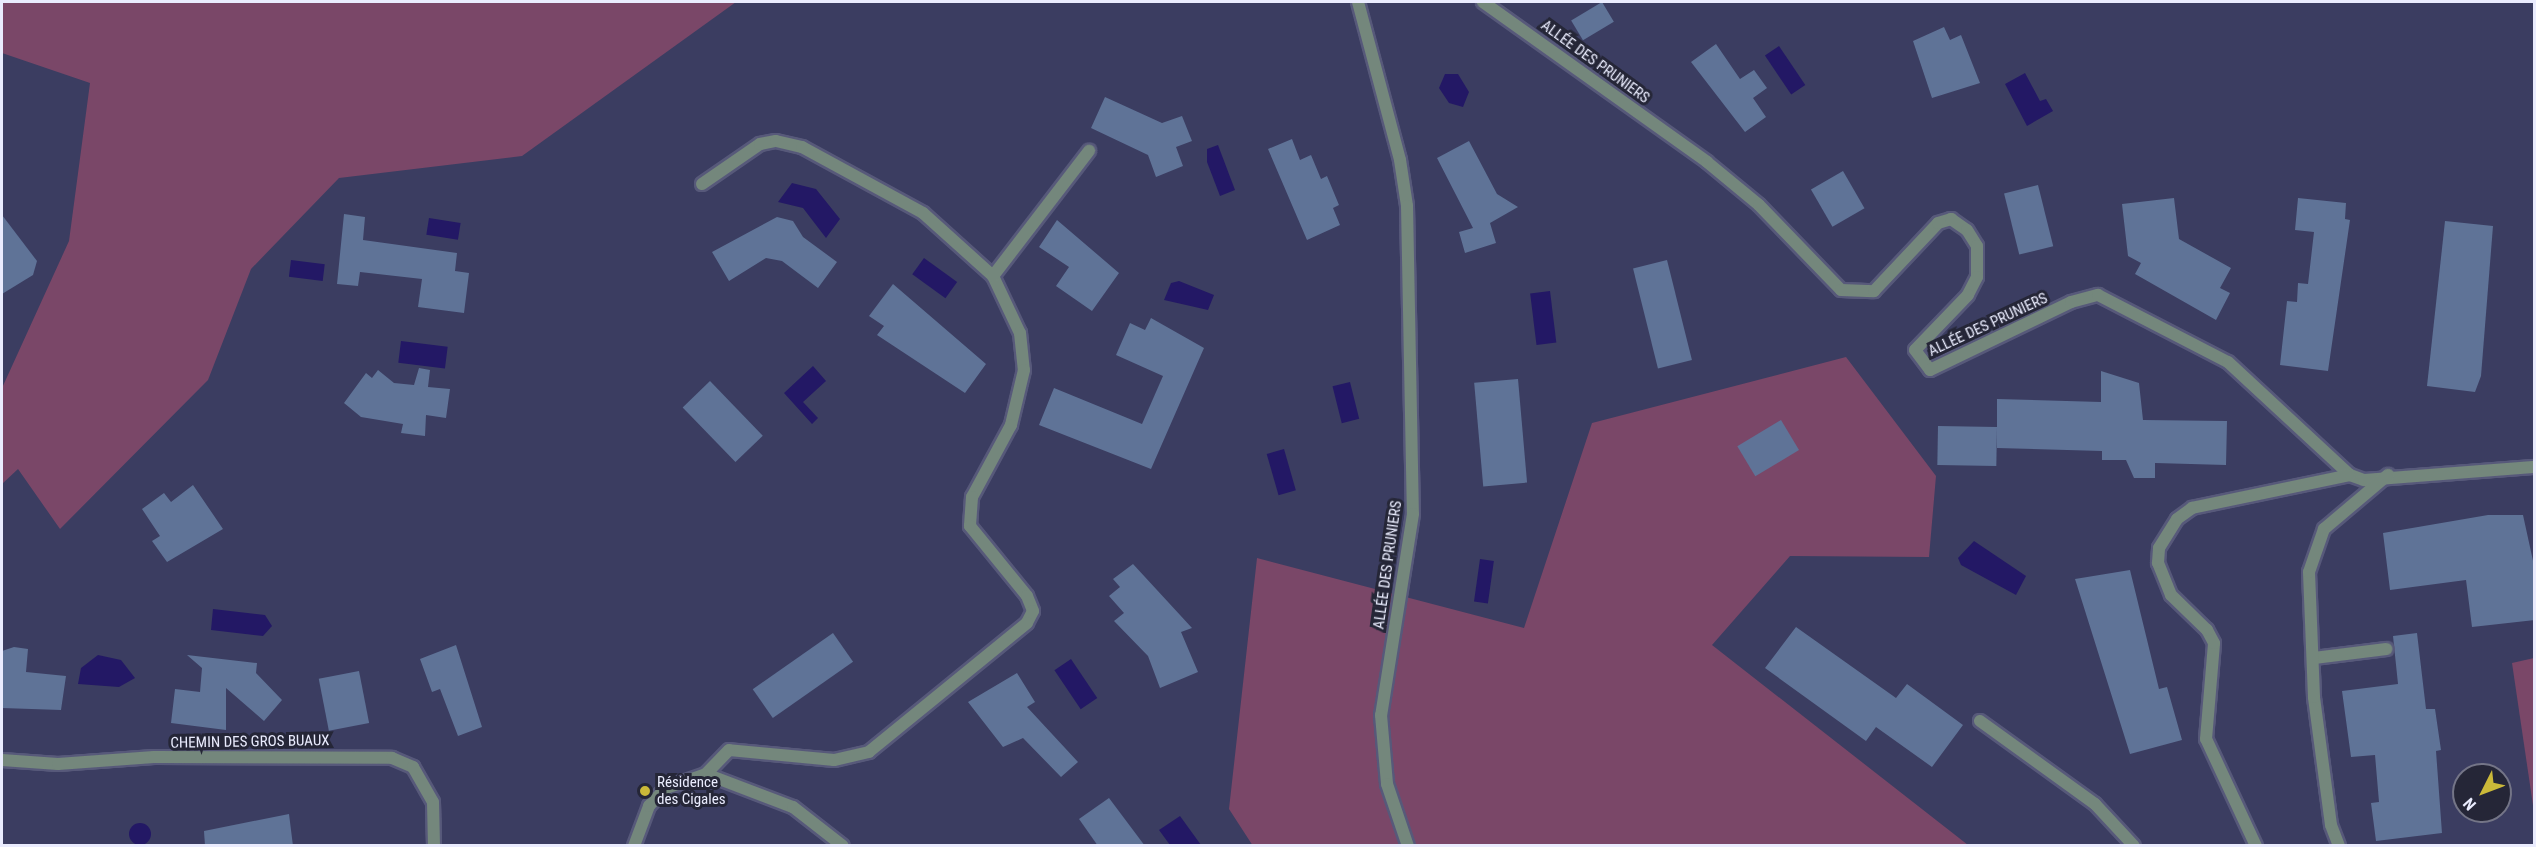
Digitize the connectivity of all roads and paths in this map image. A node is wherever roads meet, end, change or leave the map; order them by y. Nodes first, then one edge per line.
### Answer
1 (1358, 2) edge
2 (1483, 2) edge
3 (1089, 151) dead end
4 (702, 184) dead end
5 (993, 276) junction
6 (2535, 467) edge
7 (2389, 474) junction
8 (2350, 475) junction
9 (2386, 649) dead end
10 (2314, 658) junction
11 (1980, 721) dead end
12 (2, 760) edge
13 (706, 774) junction
14 (434, 846) edge
15 (634, 846) edge
16 (843, 846) edge
17 (1407, 846) edge
18 (2134, 846) edge
19 (2256, 846) edge
20 (2339, 846) edge

1 - 17 street, ALLÉE DES PRUNIERS
2 - 8 street, ALLÉE DES PRUNIERS
3 - 5 street
4 - 5 street
5 - 13 street
6 - 7 street
7 - 8 street
7 - 10 street
8 - 19 street
9 - 10 street
10 - 20 street
11 - 18 street
12 - 14 street, CHEMIN DES GROS BUAUX
13 - 15 street
13 - 16 street

